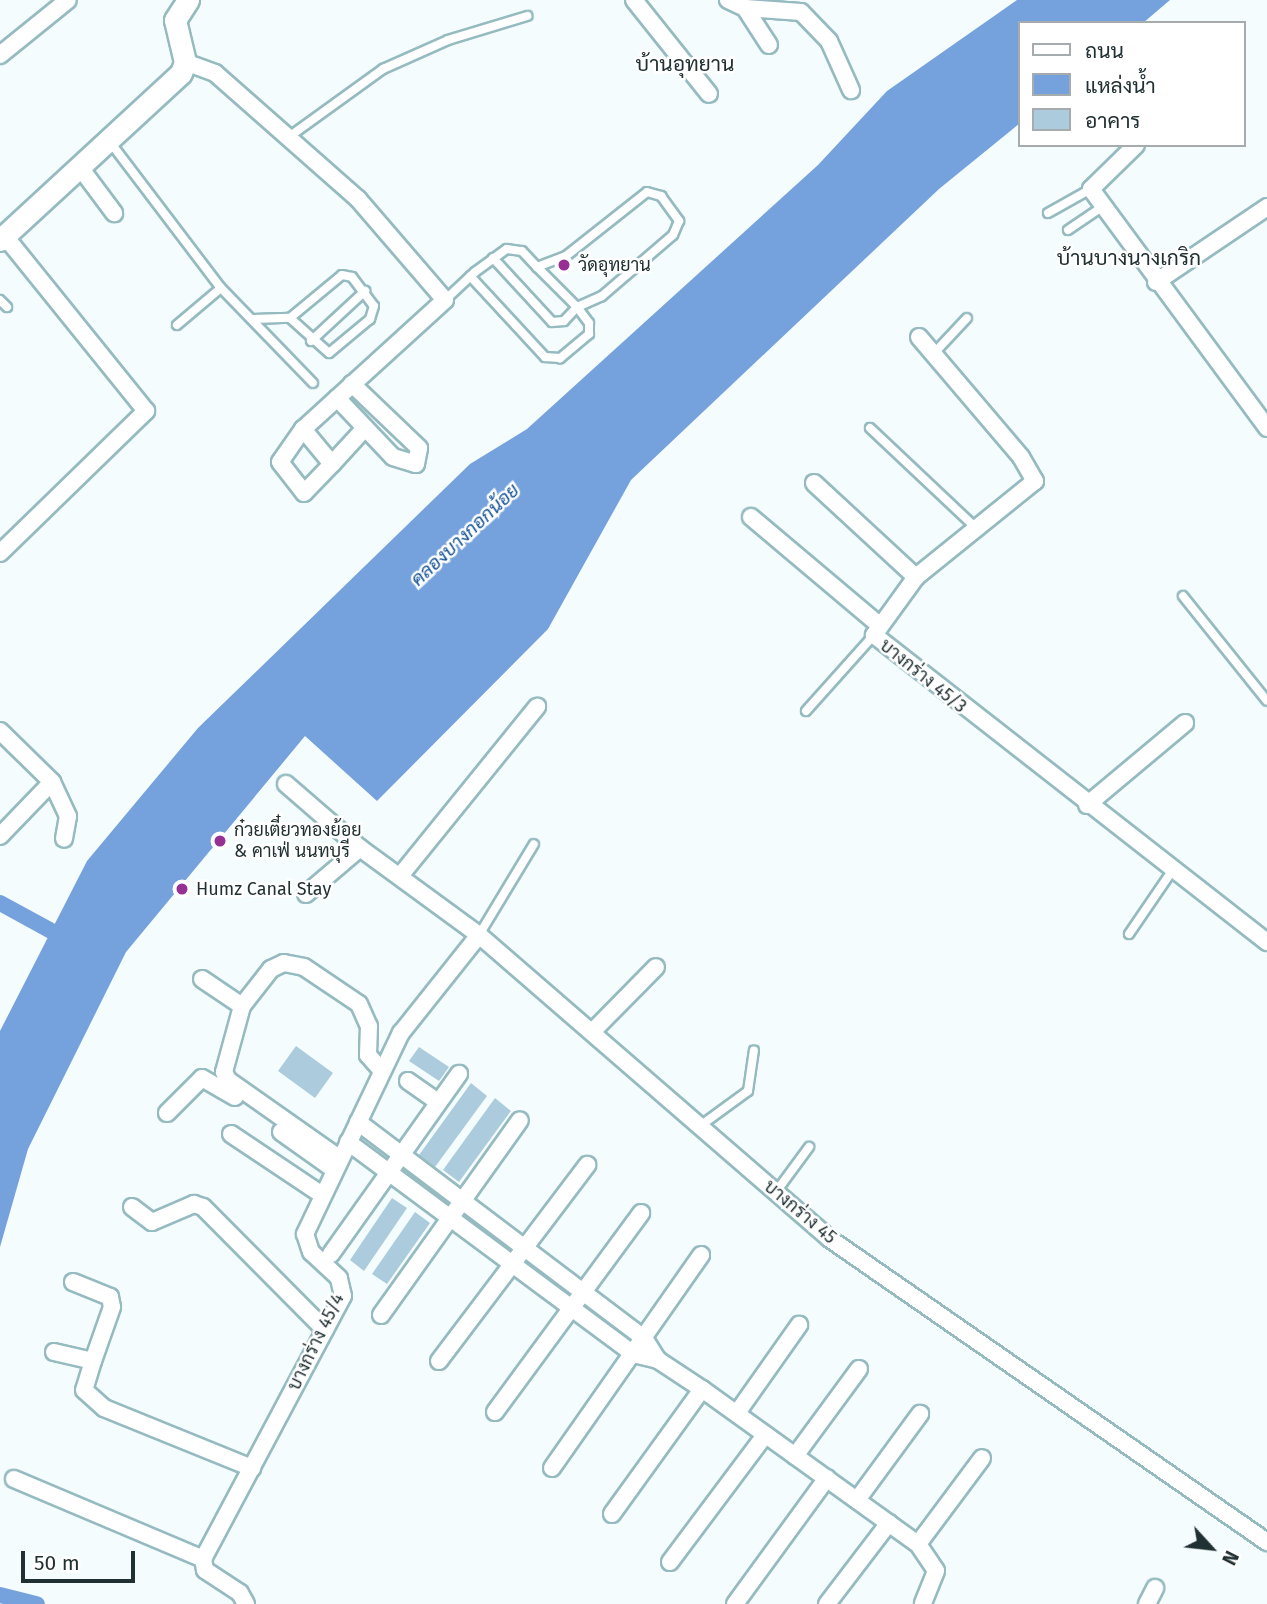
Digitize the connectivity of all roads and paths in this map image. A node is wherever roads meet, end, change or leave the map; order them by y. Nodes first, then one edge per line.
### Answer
1 (68, 0) edge
2 (188, 0) edge
3 (634, 0) edge
4 (728, 0) edge
5 (745, 8) junction
6 (527, 16) dead end
7 (769, 45) dead end
8 (0, 55) edge
9 (185, 62) junction
10 (851, 90) dead end
11 (709, 94) dead end
12 (285, 139) junction
13 (108, 140) junction
14 (1134, 147) edge
15 (79, 166) junction
16 (1091, 189) junction
17 (1102, 207) junction
18 (1267, 207) edge
19 (114, 213) dead end
20 (1048, 214) dead end
21 (1068, 230) dead end
22 (2, 238) edge
23 (493, 258) junction
24 (537, 267) junction
25 (470, 276) junction
26 (1156, 282) junction
27 (221, 288) junction
28 (365, 291) junction
29 (0, 300) edge
30 (444, 300) junction
31 (7, 307) dead end
32 (577, 307) junction
33 (290, 318) junction
34 (967, 318) dead end
35 (252, 319) junction
36 (177, 325) dead end
37 (919, 337) dead end
38 (311, 341) junction
39 (936, 351) junction
40 (313, 383) dead end
41 (352, 384) junction
42 (337, 398) junction
43 (365, 428) junction
44 (870, 428) dead end
45 (1267, 428) edge
46 (303, 429) junction
47 (332, 464) junction
48 (814, 483) dead end
49 (751, 517) dead end
50 (977, 529) junction
51 (0, 553) edge
52 (916, 577) junction
53 (1183, 596) dead end
54 (876, 630) junction
55 (1267, 701) edge
56 (537, 707) dead end
57 (806, 711) dead end
58 (1185, 723) dead end
59 (0, 731) edge
60 (52, 782) junction
61 (286, 784) dead end
62 (1087, 805) junction
63 (0, 836) edge
64 (64, 839) dead end
65 (534, 844) dead end
66 (360, 848) junction
67 (1172, 871) junction
68 (400, 876) junction
69 (306, 894) dead end
70 (1129, 934) dead end
71 (479, 935) junction
72 (1267, 942) edge
73 (656, 967) dead end
74 (202, 979) dead end
75 (242, 1006) junction
76 (592, 1032) junction
77 (754, 1050) dead end
78 (382, 1071) junction
79 (459, 1074) dead end
80 (408, 1081) dead end
81 (438, 1102) junction
82 (167, 1113) dead end
83 (520, 1120) dead end
84 (358, 1122) junction
85 (700, 1126) junction
86 (231, 1134) dead end
87 (348, 1142) junction
88 (809, 1147) dead end
89 (400, 1153) junction
90 (336, 1164) junction
91 (587, 1165) dead end
92 (388, 1170) junction
93 (776, 1192) junction
94 (322, 1195) junction
95 (463, 1199) junction
96 (132, 1207) dead end
97 (641, 1213) dead end
98 (450, 1217) junction
99 (523, 1246) junction
100 (331, 1254) dead end
101 (701, 1255) dead end
102 (511, 1264) junction
103 (73, 1282) dead end
104 (584, 1293) junction
105 (572, 1310) junction
106 (381, 1315) dead end
107 (328, 1324) junction
108 (799, 1325) dead end
109 (644, 1338) junction
110 (54, 1352) dead end
111 (634, 1354) junction
112 (658, 1360) junction
113 (93, 1361) junction
114 (439, 1361) dead end
115 (859, 1370) dead end
116 (702, 1389) junction
117 (495, 1412) dead end
118 (737, 1413) junction
119 (919, 1414) dead end
120 (765, 1435) junction
121 (795, 1456) junction
122 (982, 1458) dead end
123 (252, 1468) junction
124 (552, 1468) dead end
125 (827, 1478) junction
126 (14, 1479) dead end
127 (858, 1500) junction
128 (612, 1514) dead end
129 (889, 1523) junction
130 (1267, 1542) edge
131 (918, 1544) junction
132 (203, 1559) junction
133 (670, 1562) dead end
134 (1155, 1588) dead end
135 (246, 1604) edge
136 (735, 1604) edge
137 (827, 1604) edge
138 (923, 1604) edge
139 (1147, 1604) edge

1 - 8 street
2 - 9 street
3 - 11 street
4 - 5 street
5 - 7 street
5 - 10 street
6 - 12 lane
9 - 12 street
9 - 13 street
12 - 30 street
13 - 15 street
13 - 27 lane
14 - 16 street
15 - 19 street
15 - 22 street
16 - 17 street
16 - 20 lane
17 - 21 lane
17 - 26 street
18 - 26 street
22 - 51 street
23 - 24 lane
23 - 25 lane
23 - 32 lane
24 - 32 lane
24 - 32 lane
25 - 30 lane
25 - 32 lane
26 - 45 street
27 - 35 lane
27 - 36 lane
28 - 33 lane
28 - 38 lane
28 - 38 lane
29 - 31 lane
30 - 41 street
33 - 35 lane
33 - 38 lane
34 - 39 lane
35 - 40 lane
37 - 39 street, บางกร่าง 45/3
39 - 50 street, บางกร่าง 45/3
41 - 42 street
41 - 43 street
42 - 43 street
42 - 46 street
43 - 47 street
44 - 50 lane
46 - 47 street
46 - 47 street
48 - 52 street
49 - 54 street
50 - 52 street, บางกร่าง 45/3
52 - 54 street, บางกร่าง 45/3
53 - 55 lane
54 - 57 lane
54 - 62 street, บางกร่าง 45/3
56 - 68 street
58 - 62 street
59 - 60 street
60 - 63 street
60 - 64 street
61 - 66 street, บางกร่าง 45
62 - 67 street, บางกร่าง 45/3
65 - 71 lane
66 - 68 street, บางกร่าง 45
66 - 69 street
67 - 70 lane
67 - 72 street, บางกร่าง 45/3
68 - 71 street, บางกร่าง 45
71 - 76 street, บางกร่าง 45
71 - 78 street, บางกร่าง 45/4
73 - 76 street
74 - 75 street
75 - 78 street
75 - 90 street
76 - 85 street, บางกร่าง 45
77 - 85 lane
78 - 84 street, บางกร่าง 45/4
79 - 81 street
80 - 81 street
81 - 89 street
82 - 90 street
83 - 95 street
84 - 87 street, บางกร่าง 45/4
84 - 89 street
85 - 93 street, บางกร่าง 45
86 - 94 street
87 - 90 street, บางกร่าง 45/4
87 - 92 street
88 - 93 lane
89 - 92 street
89 - 95 street
90 - 94 street, บางกร่าง 45/4
91 - 99 street
92 - 98 street
92 - 100 street
93 - 130 street, บางกร่าง 45
94 - 107 street, บางกร่าง 45/4
95 - 98 street
95 - 99 street
96 - 107 street
97 - 104 street
98 - 102 street
98 - 106 street
99 - 102 street
99 - 104 street
101 - 109 street
102 - 105 street
102 - 114 street
103 - 113 street
104 - 105 street
104 - 109 street
105 - 111 street
105 - 117 street
107 - 123 street, บางกร่าง 45/4
108 - 118 street
109 - 111 street
109 - 112 street
110 - 113 street
111 - 112 street
111 - 124 street
112 - 116 street
113 - 123 street
115 - 121 street
116 - 118 street
116 - 128 street
118 - 120 street
119 - 127 street
120 - 121 street
120 - 133 street
121 - 125 street
122 - 131 street
123 - 132 street, บางกร่าง 45/4
125 - 127 street
125 - 136 street
126 - 132 street
127 - 129 street
129 - 131 street
129 - 137 street
131 - 138 street
132 - 135 street
134 - 139 street

